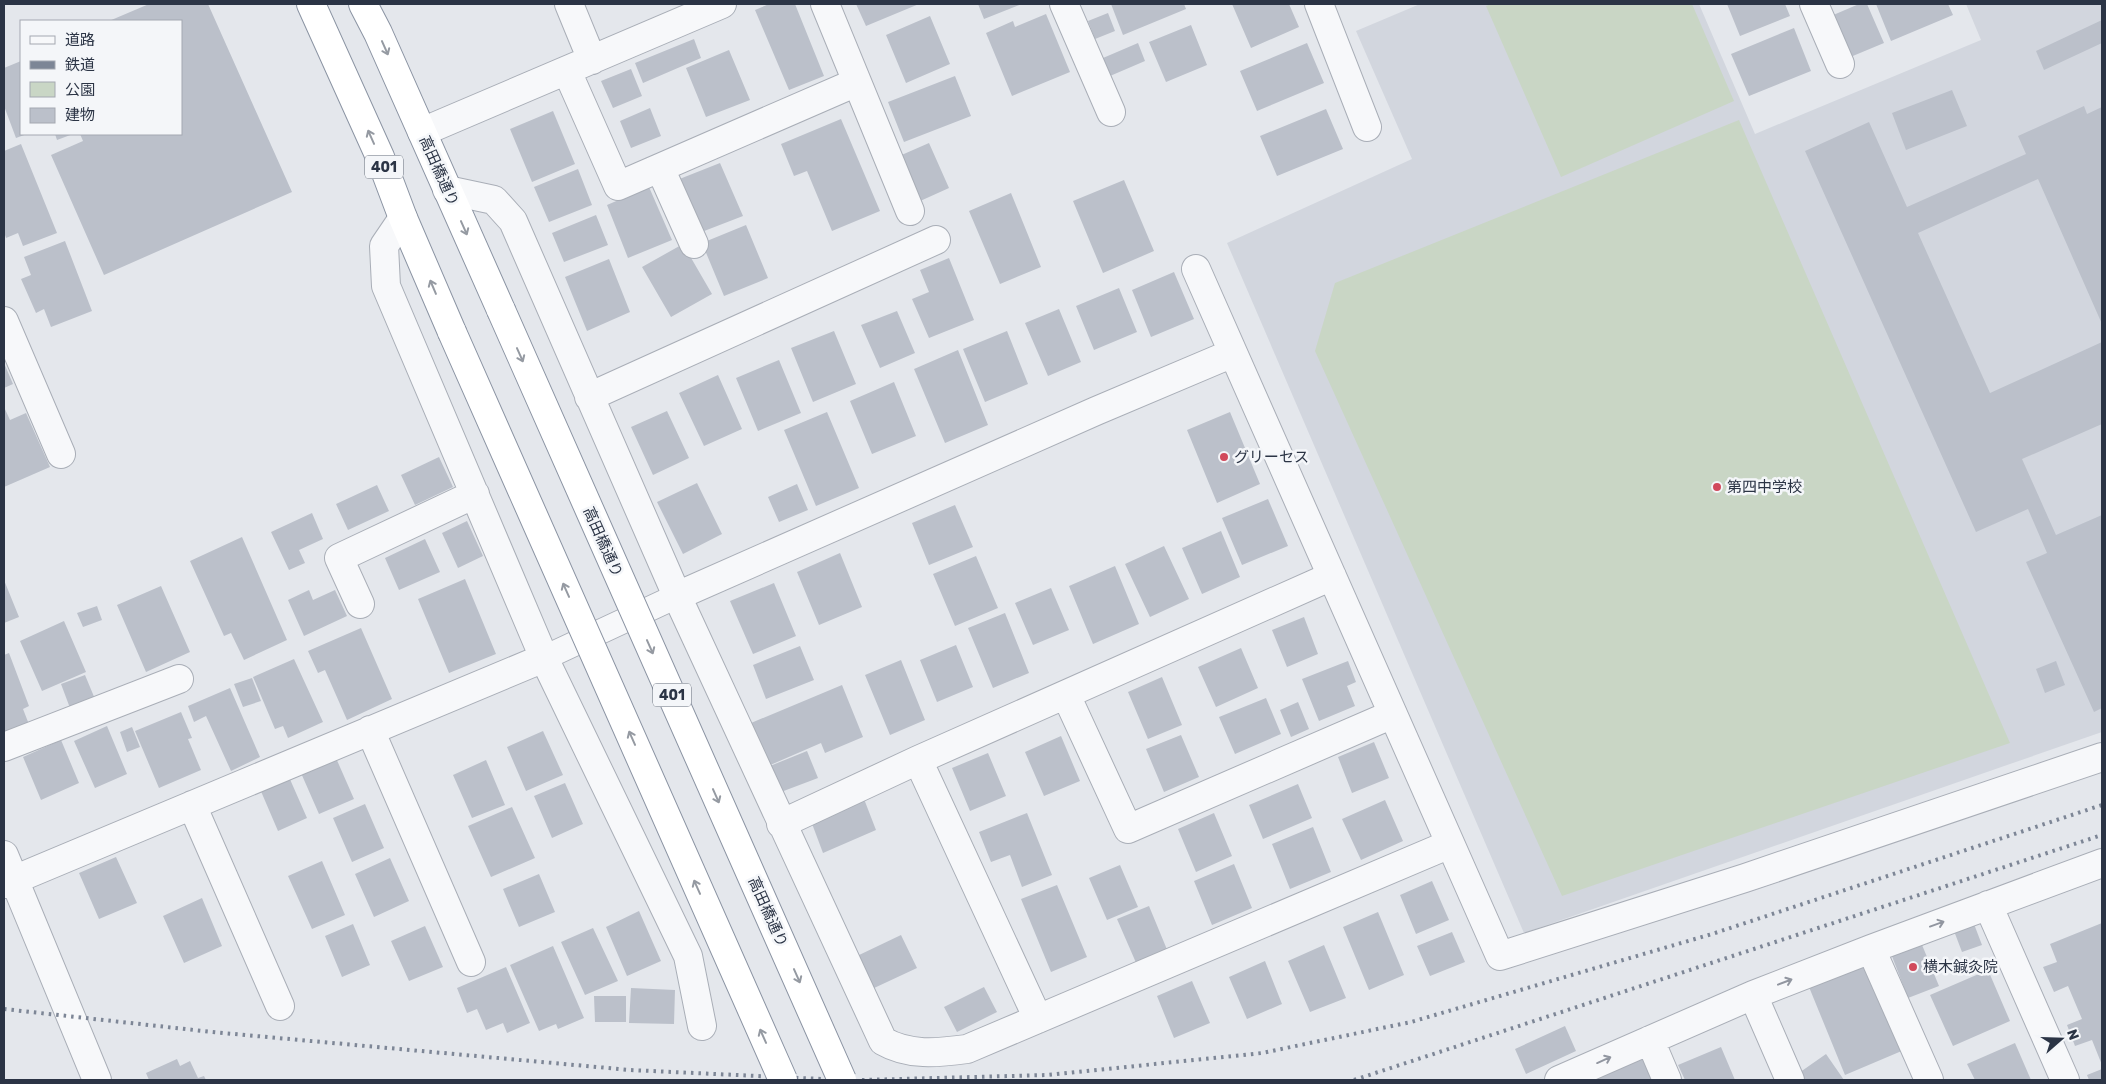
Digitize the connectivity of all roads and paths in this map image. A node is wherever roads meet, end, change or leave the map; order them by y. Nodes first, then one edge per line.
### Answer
1 (311, 4) edge
2 (363, 4) edge
3 (569, 4) edge
4 (722, 4) edge
5 (825, 4) edge
6 (1064, 4) edge
7 (1318, 4) edge
8 (1814, 4) edge
9 (592, 60) junction
10 (1840, 64) dead end
11 (567, 71) junction
12 (857, 82) junction
13 (1111, 112) dead end
14 (1367, 127) dead end
15 (422, 132) junction
16 (660, 168) junction
17 (447, 190) junction
18 (910, 211) dead end
19 (403, 218) junction
20 (936, 240) dead end
21 (694, 244) dead end
22 (1196, 269) dead end
23 (4, 321) edge
24 (1233, 353) junction
25 (589, 397) junction
26 (61, 454) dead end
27 (475, 494) junction
28 (1332, 576) junction
29 (677, 596) junction
30 (360, 604) dead end
31 (544, 658) junction
32 (179, 679) dead end
33 (1066, 695) junction
34 (1393, 714) junction
35 (370, 730) junction
36 (4, 747) edge
37 (2102, 757) edge
38 (918, 760) junction
39 (192, 805) junction
40 (781, 824) junction
41 (1450, 844) junction
42 (4, 855) edge
43 (2102, 863) edge
44 (9, 882) edge
45 (1988, 905) junction
46 (1871, 948) junction
47 (471, 962) dead end
48 (1753, 995) junction
49 (280, 1006) dead end
50 (1038, 1019) junction
51 (702, 1026) dead end
52 (1650, 1040) junction
53 (97, 1080) edge
54 (783, 1080) edge
55 (842, 1080) edge
56 (1559, 1080) edge
57 (1667, 1080) edge
58 (1790, 1080) edge
59 (1929, 1080) edge
60 (2065, 1080) edge

19 -> 1 highway, 401
2 -> 15 highway, 高田橋通り / 401
3 - 9 street
4 - 9 street
5 - 12 street
6 - 13 street
7 - 14 street
8 - 10 street
9 - 11 street
11 - 15 street
11 - 16 street
12 - 16 street
12 - 18 street
15 - 17 highway, 高田橋通り / 401
16 - 21 street
17 - 25 street
17 -> 55 highway, 高田橋通り / 401, bridge
19 - 27 street
54 -> 19 highway, 401, bridge
20 - 25 street
22 - 24 street
23 - 26 street
24 - 28 street
24 - 29 street
25 - 29 street
27 - 30 street
27 - 31 street
28 - 33 street
28 - 34 street
29 - 31 street
29 - 40 street
31 - 35 street
31 - 51 street
32 - 36 street
33 - 34 street
33 - 38 street
34 - 41 street
35 - 39 street
35 - 47 street
37 - 41 street
38 - 40 street
38 - 50 street
39 - 44 street
39 - 49 street
40 - 50 street
41 - 50 street
42 - 44 street
43 - 45 street
44 - 53 street
46 -> 45 street
45 - 60 street
48 -> 46 street
46 - 59 street
48 - 52 street
48 - 58 street
56 -> 52 street
52 - 57 street

